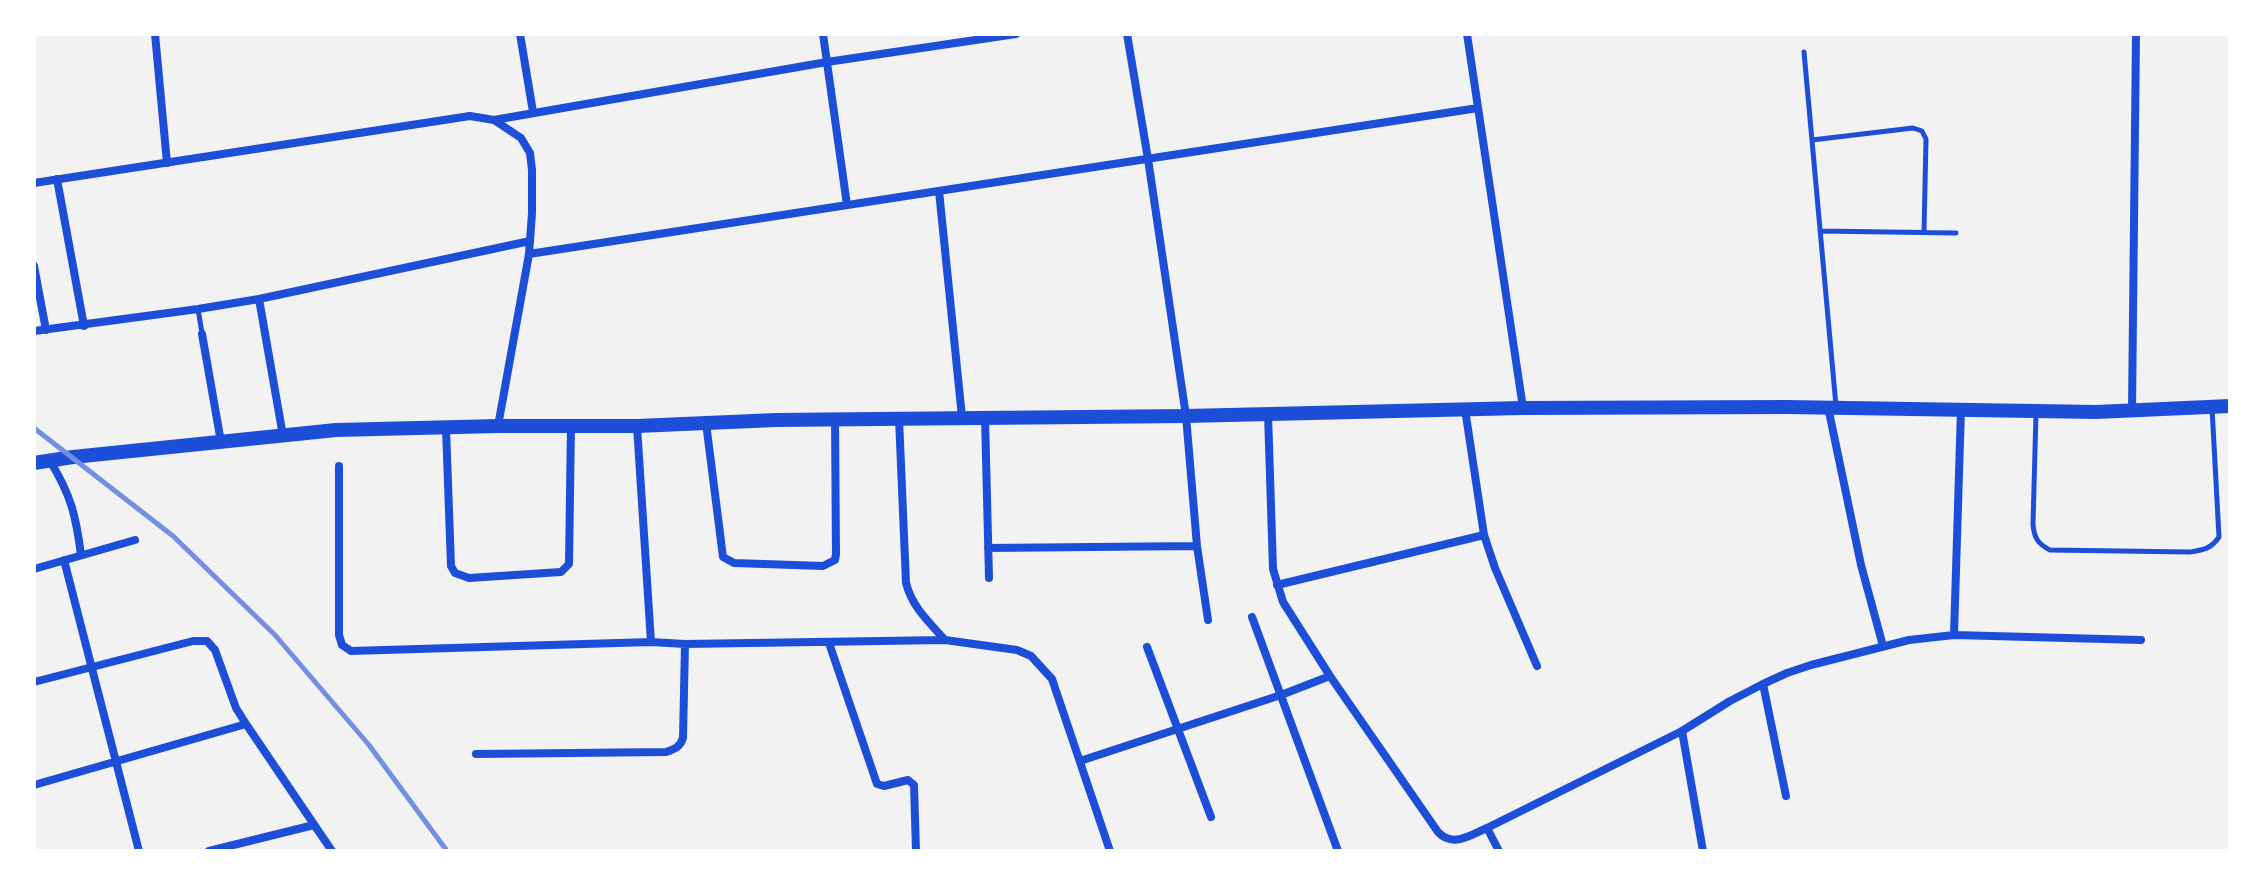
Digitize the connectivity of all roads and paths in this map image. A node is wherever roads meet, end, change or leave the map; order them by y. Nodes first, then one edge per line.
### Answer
1 (155, 34) edge
2 (520, 34) edge
3 (823, 34) edge
4 (1016, 34) edge
5 (1127, 34) edge
6 (1467, 34) edge
7 (2136, 34) edge
8 (1804, 52) dead end
9 (827, 62) junction
10 (1478, 108) junction
11 (533, 112) junction
12 (494, 120) junction
13 (1812, 140) junction
14 (1148, 159) junction
15 (167, 163) junction
16 (57, 179) junction
17 (34, 183) edge
18 (939, 191) junction
19 (847, 205) junction
20 (1820, 231) junction
21 (1924, 232) junction
22 (1956, 233) dead end
23 (530, 241) junction
24 (529, 254) junction
25 (34, 266) edge
26 (259, 299) junction
27 (198, 309) junction
28 (84, 326) junction
29 (46, 330) junction
30 (34, 331) edge
31 (202, 334) joint
32 (2230, 406) edge
33 (1832, 407) junction
34 (2212, 407) junction
35 (1523, 408) junction
36 (1465, 409) junction
37 (1961, 409) junction
38 (2036, 410) junction
39 (2132, 410) junction
40 (1268, 413) junction
41 (1186, 416) junction
42 (962, 417) junction
43 (985, 417) junction
44 (899, 418) junction
45 (835, 419) junction
46 (706, 423) junction
47 (571, 425) junction
48 (498, 426) junction
49 (637, 426) junction
50 (446, 428) junction
51 (283, 436) junction
52 (221, 442) junction
53 (50, 461) junction
54 (34, 463) edge
55 (339, 466) dead end
56 (1484, 535) junction
57 (135, 540) dead end
58 (1197, 546) junction
59 (988, 548) junction
60 (81, 555) junction
61 (64, 560) junction
62 (34, 569) edge
63 (989, 578) dead end
64 (1277, 585) junction
65 (1252, 617) dead end
66 (1208, 620) dead end
67 (1954, 635) junction
68 (945, 640) junction
69 (2141, 640) dead end
70 (651, 642) junction
71 (829, 643) junction
72 (685, 644) junction
73 (1883, 646) junction
74 (1147, 647) dead end
75 (91, 666) junction
76 (1537, 666) dead end
77 (1330, 676) junction
78 (34, 682) edge
79 (1763, 684) junction
80 (1281, 695) junction
81 (246, 724) junction
82 (1177, 729) junction
83 (1682, 731) junction
84 (476, 754) dead end
85 (116, 761) junction
86 (1080, 761) junction
87 (34, 785) edge
88 (1786, 796) dead end
89 (1211, 817) dead end
90 (314, 825) junction
91 (1487, 828) junction
92 (139, 851) edge
93 (209, 851) edge
94 (332, 851) edge
95 (916, 851) edge
96 (1110, 851) edge
97 (1338, 851) edge
98 (1499, 851) edge
99 (1703, 851) edge

1 - 15 street
2 - 11 street
3 - 9 street
4 - 9 street
5 - 14 street
6 - 10 street
7 - 39 street
8 - 13 lane
9 - 11 street
9 - 19 street
10 - 14 street
10 - 35 street
11 - 12 street
12 - 15 street
12 - 23 street
13 - 20 lane
13 - 21 lane
14 - 18 street
14 - 41 street
15 - 16 street
16 - 17 street
16 - 28 street
18 - 19 street
18 - 42 street
19 - 24 street
20 - 21 lane
20 - 33 lane
21 - 22 lane
23 - 24 street
23 - 26 street
24 - 48 street
25 - 29 street
26 - 27 street
26 - 51 street
27 - 28 street
27 - 31 lane
28 - 29 street
29 - 30 street
31 - 52 street
32 - 34 street
33 - 35 street
33 - 37 street
33 - 73 street
34 - 38 lane
34 - 39 street
35 - 36 street
36 - 40 street
36 - 56 street
37 - 38 street
37 - 67 street
38 - 39 street
40 - 41 street
40 - 64 street
41 - 43 street
41 - 58 street
42 - 43 street
42 - 44 street
43 - 59 street
44 - 45 street
44 - 68 street
45 - 46 street
45 - 46 street
46 - 49 street
47 - 48 street
47 - 49 street
47 - 50 street
48 - 50 street
49 - 70 street
50 - 51 street
51 - 52 street
52 - 53 street
53 - 54 street
53 - 60 street
55 - 70 street
56 - 64 street
56 - 76 street
57 - 60 street
58 - 59 street
58 - 66 street
59 - 63 street
60 - 61 street
61 - 62 street
61 - 75 street
64 - 77 street
65 - 80 street
67 - 69 street
67 - 73 street
68 - 71 street
68 - 86 street
70 - 72 street
71 - 72 street
71 - 95 street
72 - 84 street
73 - 79 street
74 - 82 street
75 - 78 street
75 - 81 street
75 - 85 street
77 - 80 street
77 - 91 street
79 - 83 street
79 - 88 street
80 - 82 street
80 - 97 street
81 - 85 street
81 - 90 street
82 - 86 street
82 - 89 street
83 - 91 street
83 - 99 street
85 - 87 street
85 - 92 street
86 - 96 street
90 - 93 street
90 - 94 street
91 - 98 street

